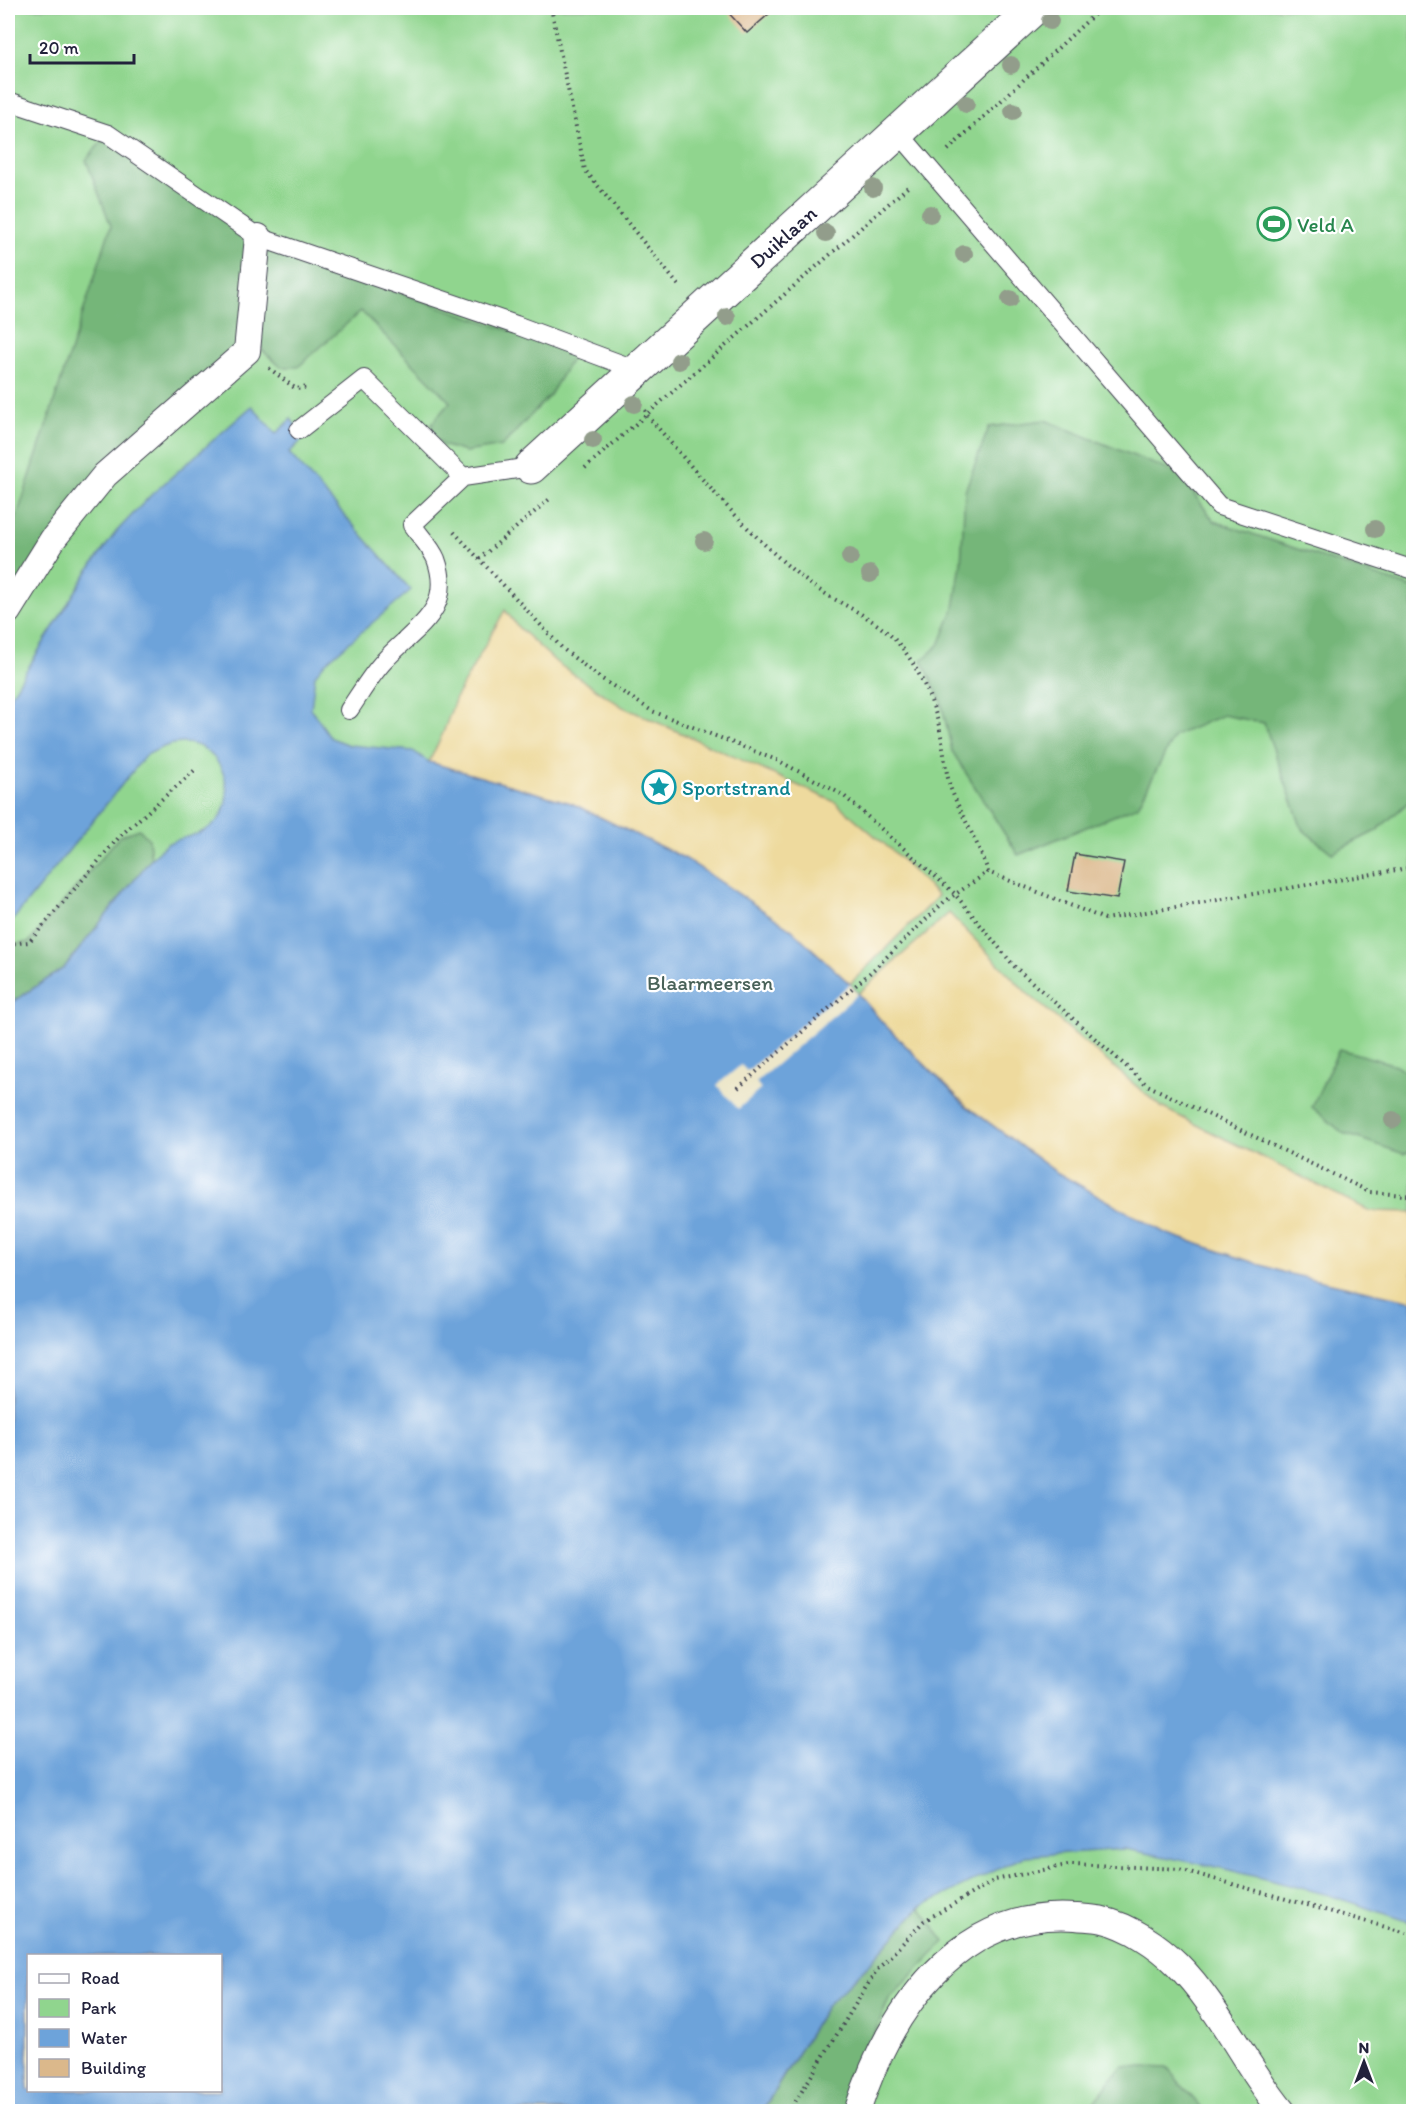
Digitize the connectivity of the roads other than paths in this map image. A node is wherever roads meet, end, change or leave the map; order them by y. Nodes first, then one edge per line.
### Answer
1 (1034, 8) edge
2 (8, 101) edge
3 (898, 132) junction
4 (258, 237) junction
5 (637, 370) junction
6 (299, 430) dead end
7 (531, 467) joint
8 (463, 477) junction
9 (1413, 570) edge
10 (8, 611) edge
11 (349, 710) dead end
12 (857, 2112) edge
13 (1283, 2112) edge

1 - 3 street, Duiklaan
2 - 4 lane
3 - 5 street, Duiklaan
3 - 9 lane
4 - 5 lane
4 - 10 street
5 - 7 street, Duiklaan
6 - 8 lane
7 - 8 lane
8 - 11 lane
12 - 13 street

